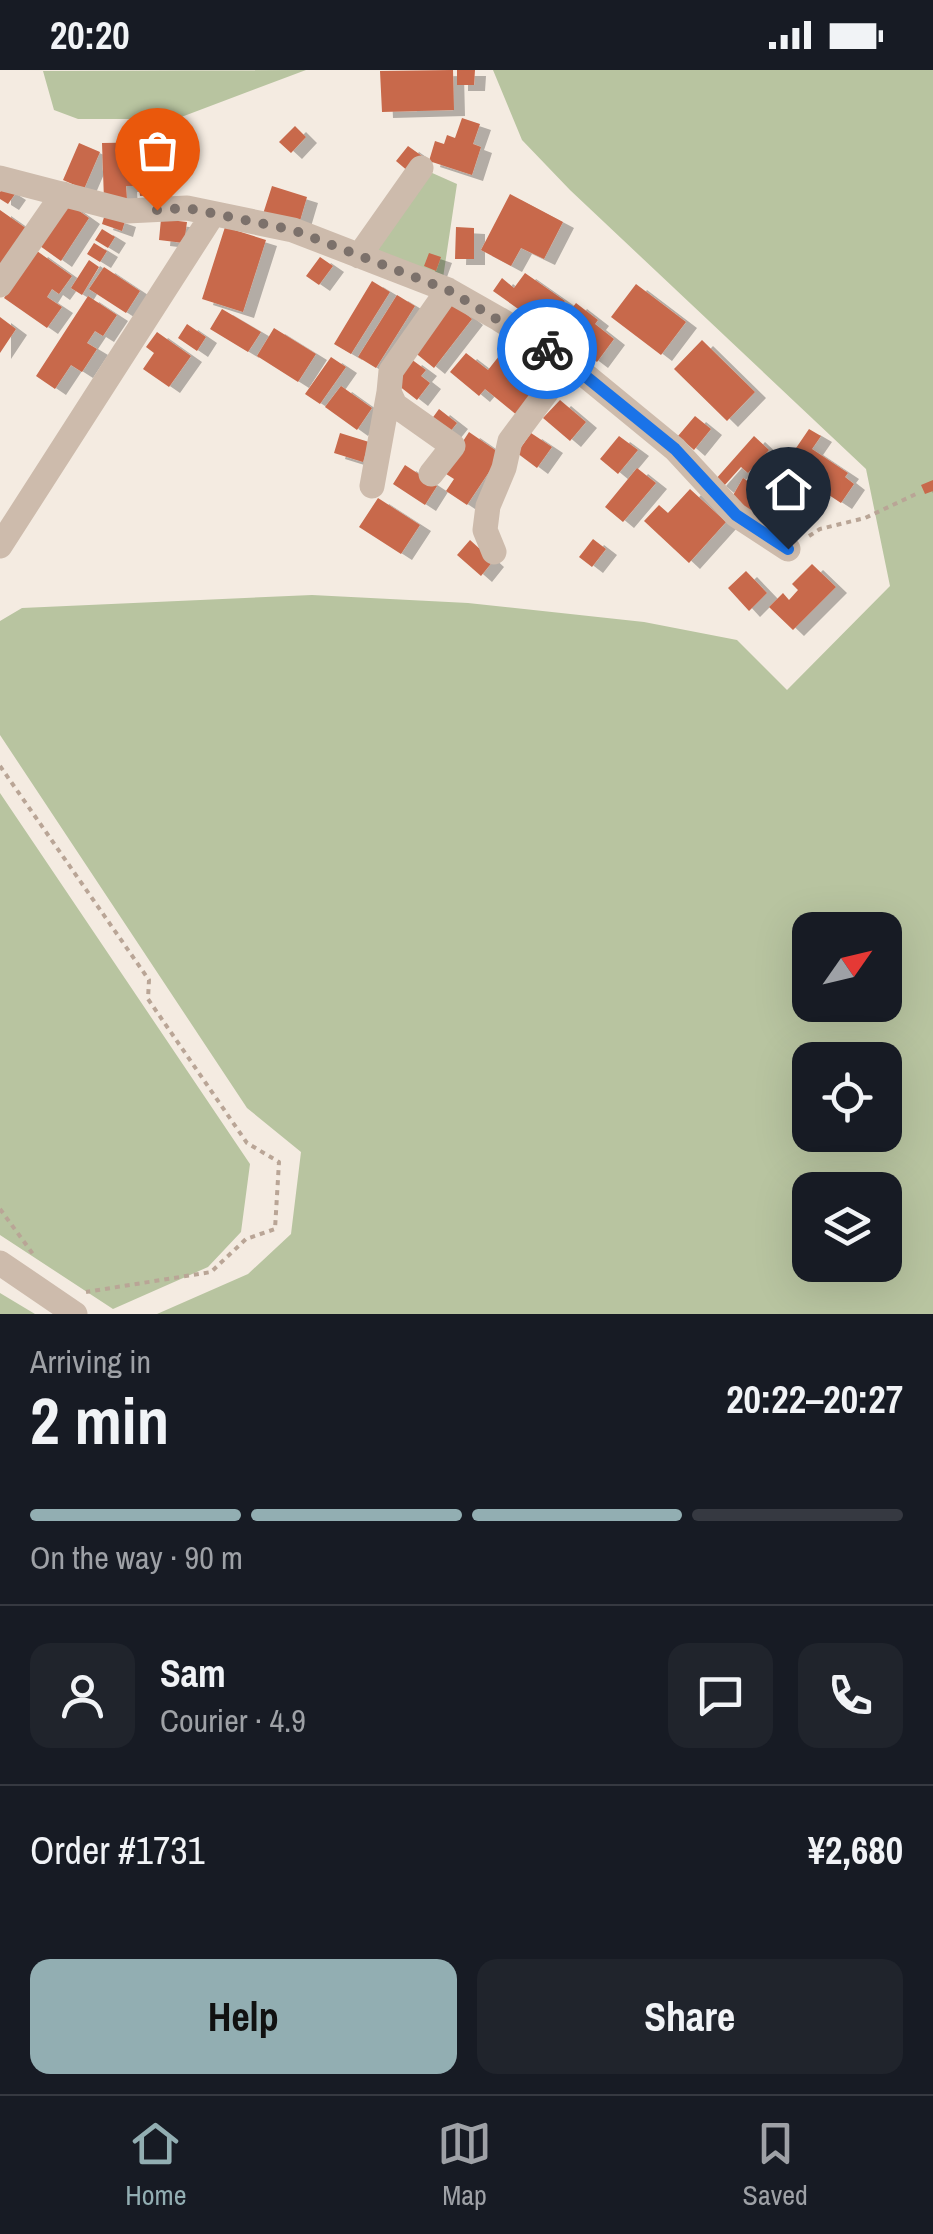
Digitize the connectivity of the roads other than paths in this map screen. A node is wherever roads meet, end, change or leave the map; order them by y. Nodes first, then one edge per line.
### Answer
1 (421, 168) dead end
2 (0, 178) edge
3 (62, 194) junction
4 (213, 214) junction
5 (359, 256) junction
6 (0, 285) edge
7 (448, 290) junction
8 (568, 362) junction
9 (389, 392) junction
10 (431, 474) dead end
11 (372, 486) dead end
12 (0, 546) edge
13 (788, 549) road end
14 (494, 552) dead end
15 (0, 1263) edge
16 (78, 1303) edge

1 - 5 street
2 - 3 street
3 - 4 street
3 - 6 street
4 - 5 street
4 - 12 street
5 - 7 street
7 - 8 street
7 - 9 street
8 - 13 street
8 - 14 street
9 - 10 street
9 - 11 street
15 - 16 street

